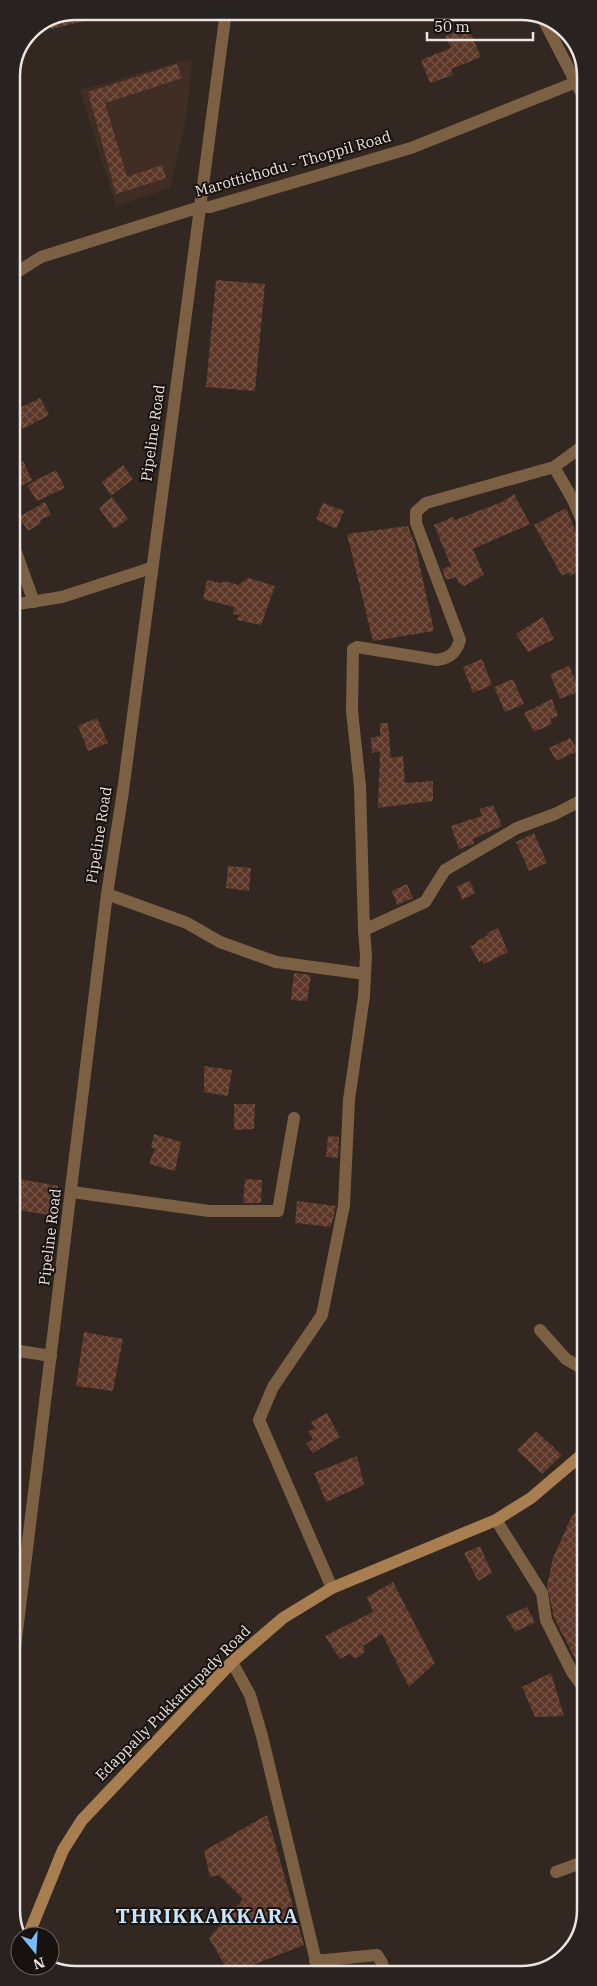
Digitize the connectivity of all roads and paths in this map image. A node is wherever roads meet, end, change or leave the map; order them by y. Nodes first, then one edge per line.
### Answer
1 (225, 20) edge
2 (548, 27) edge
3 (577, 76) edge
4 (577, 82) edge
5 (200, 207) junction
6 (20, 271) edge
7 (577, 450) edge
8 (554, 466) junction
9 (577, 510) edge
10 (20, 563) edge
11 (151, 568) junction
12 (34, 602) junction
13 (20, 604) edge
14 (577, 803) edge
15 (107, 894) junction
16 (364, 930) junction
17 (365, 974) junction
18 (294, 1118) dead end
19 (72, 1192) junction
20 (540, 1330) dead end
21 (20, 1351) edge
22 (51, 1356) junction
23 (577, 1365) edge
24 (577, 1459) edge
25 (496, 1520) junction
26 (332, 1588) junction
27 (20, 1607) edge
28 (232, 1662) junction
29 (577, 1678) edge
30 (577, 1864) edge
31 (556, 1872) dead end
32 (32, 1926) edge
33 (315, 1961) junction
34 (317, 1966) edge
35 (383, 1966) edge

1 - 5 street, Pipeline Road
2 - 3 street
4 - 5 street, Marottichodu - Thoppil Road
5 - 6 street, Marottichodu - Thoppil Road
5 - 11 street, Pipeline Road
7 - 8 street
8 - 9 street
8 - 16 street
10 - 12 street
11 - 12 street
11 - 15 street, Pipeline Road
12 - 13 street
14 - 16 street
15 - 17 street
15 - 19 street, Pipeline Road
16 - 17 street
17 - 26 street
18 - 19 street
19 - 22 street, Pipeline Road
20 - 23 street
21 - 22 street
22 - 27 street, Pipeline Road
24 - 25 main road, Edappally Pukkattupady Road
25 - 26 main road, Edappally Pukkattupady Road
25 - 29 street
26 - 28 main road, Edappally Pukkattupady Road
28 - 32 main road, Edappally Pukkattupady Road
28 - 33 street
30 - 31 street
33 - 34 street
33 - 35 street

